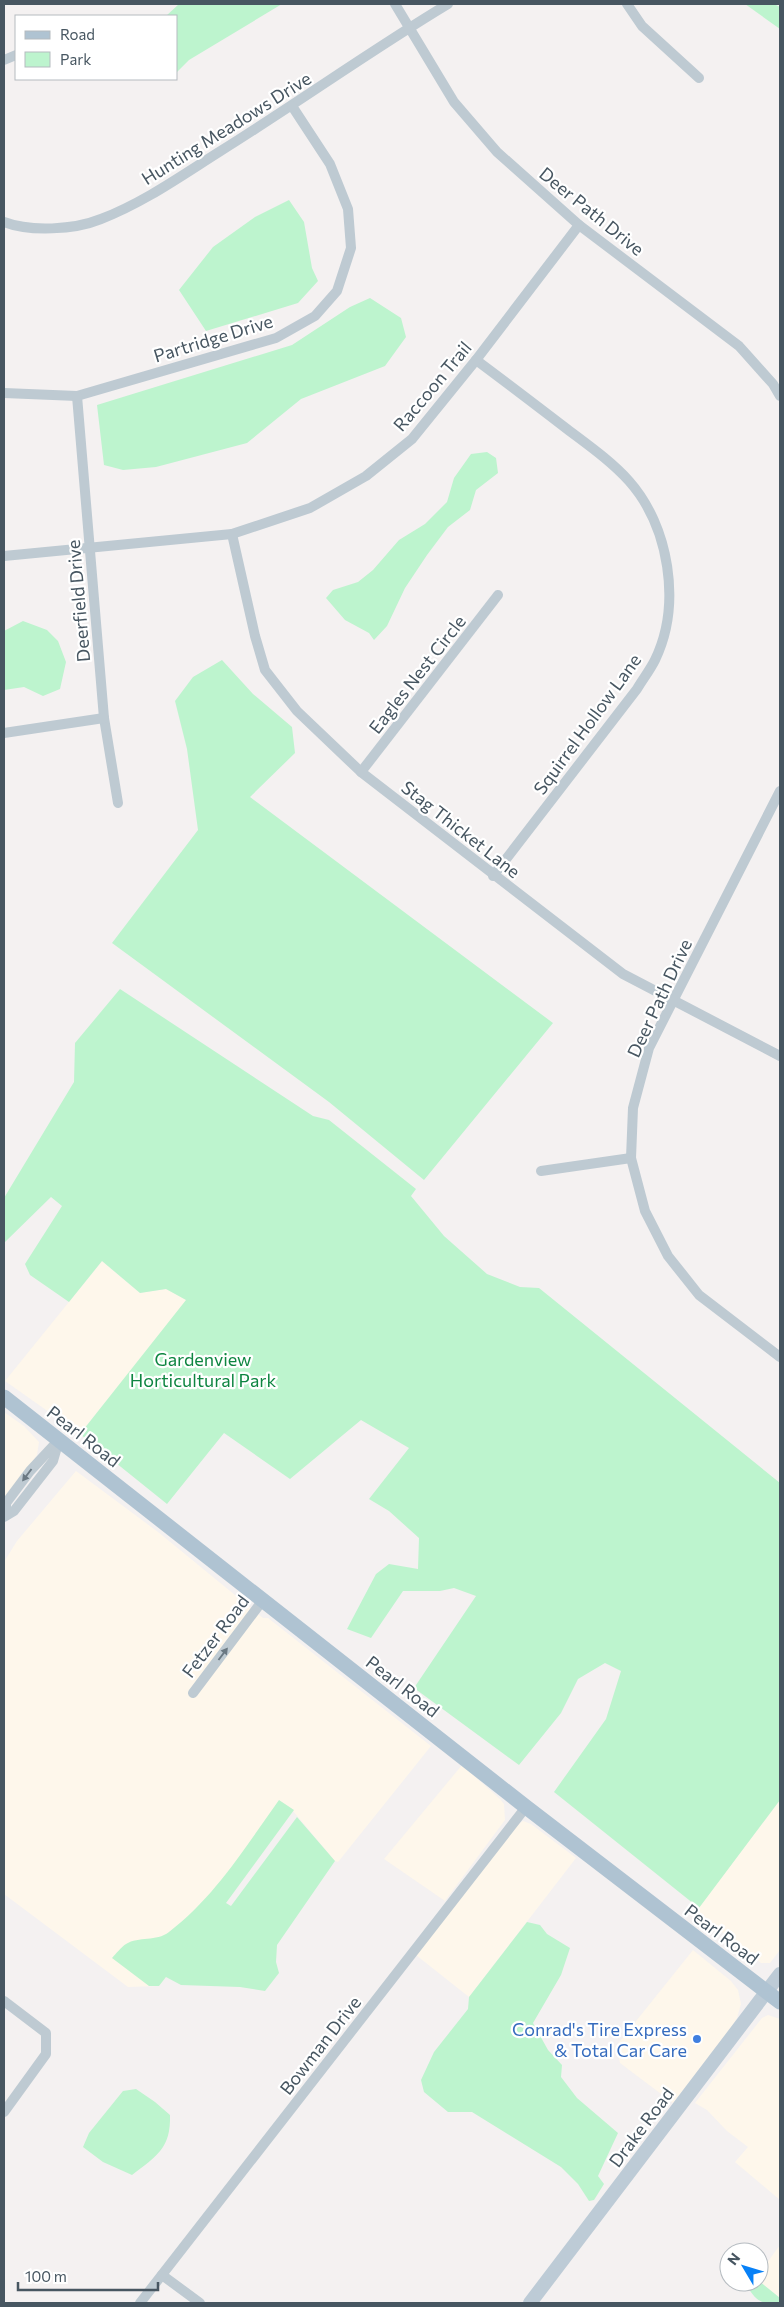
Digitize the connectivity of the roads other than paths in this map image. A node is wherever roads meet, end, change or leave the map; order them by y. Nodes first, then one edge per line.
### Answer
1 (394, 4) edge
2 (448, 4) edge
3 (627, 4) edge
4 (409, 27) junction
5 (699, 78) dead end
6 (292, 106) junction
7 (4, 222) edge
8 (579, 224) junction
9 (476, 360) junction
10 (4, 393) edge
11 (76, 396) junction
12 (780, 396) edge
13 (232, 534) junction
14 (90, 547) junction
15 (4, 556) edge
16 (498, 595) dead end
17 (104, 718) junction
18 (4, 733) edge
19 (361, 772) junction
20 (780, 791) edge
21 (118, 804) dead end
22 (493, 876) junction
23 (672, 1001) junction
24 (780, 1056) edge
25 (631, 1158) junction
26 (541, 1171) dead end
27 (780, 1357) edge
28 (4, 1397) edge
29 (59, 1440) junction
30 (5, 1516) edge
31 (263, 1600) junction
32 (193, 1693) dead end
33 (526, 1807) junction
34 (780, 1974) edge
35 (767, 1992) junction
36 (4, 2001) edge
37 (780, 2002) edge
38 (4, 2112) edge
39 (162, 2275) junction
40 (140, 2303) edge
41 (200, 2303) edge
42 (530, 2303) edge

1 - 4 street, Deer Path Drive
2 - 4 street, Hunting Meadows Drive
3 - 5 street
4 - 6 street, Hunting Meadows Drive
4 - 8 street, Deer Path Drive
6 - 7 street, Hunting Meadows Drive
6 - 11 street, Partridge Drive
8 - 9 street, Raccoon Trail
8 - 12 street, Deer Path Drive
9 - 13 street, Raccoon Trail
9 - 22 street, Squirrel Hollow Lane
10 - 11 street, Partridge Drive
11 - 14 street, Deerfield Drive
13 - 14 street, Raccoon Trail
13 - 19 street, Stag Thicket Lane
14 - 15 street, Raccoon Trail
14 - 17 street, Deerfield Drive
16 - 19 street, Eagles Nest Circle
17 - 18 street
17 - 21 street, Deerfield Drive
19 - 22 street, Stag Thicket Lane
20 - 23 street, Deer Path Drive
22 - 23 street, Stag Thicket Lane
23 - 24 street, Stag Thicket Lane
23 - 25 street, Deer Path Drive
25 - 26 street
25 - 27 street, Deer Path Drive
28 - 29 main road, Pearl Road
29 - 30 street
29 - 31 main road, Pearl Road
32 -> 31 street, Fetzer Road
31 - 33 main road, Pearl Road
33 - 35 main road, Pearl Road
33 - 39 street, Bowman Drive
34 - 35 street, Drake Road
35 - 37 main road, Pearl Road
35 - 42 street, Drake Road
36 - 38 street
39 - 40 street, Bowman Drive
39 - 41 street

